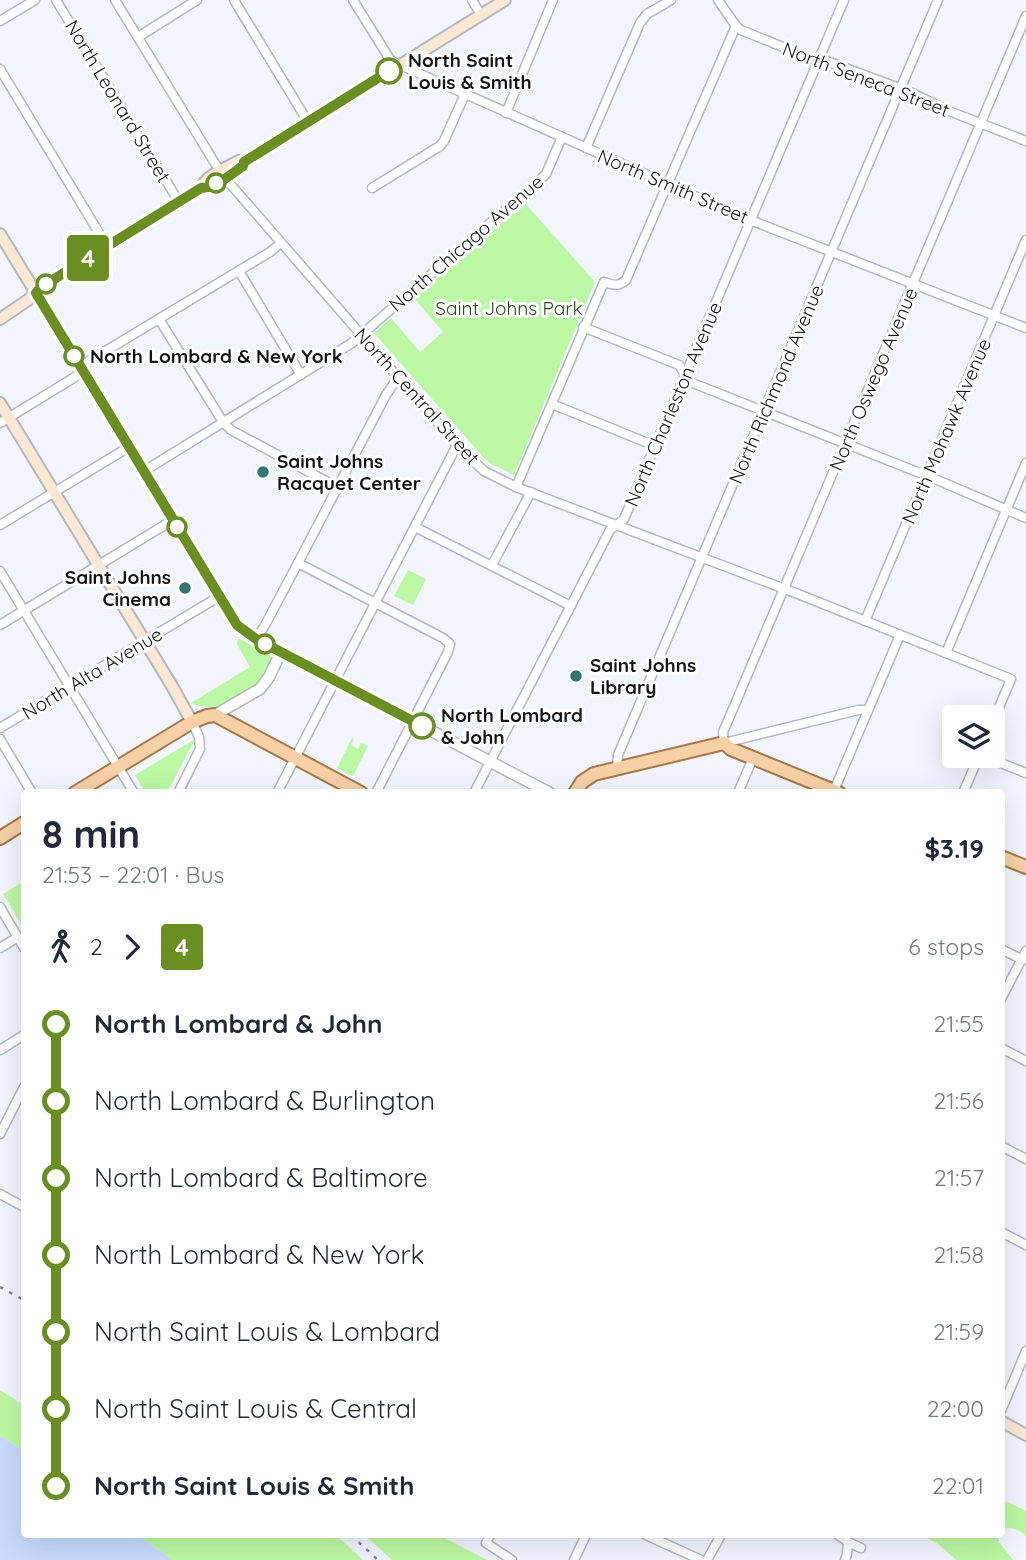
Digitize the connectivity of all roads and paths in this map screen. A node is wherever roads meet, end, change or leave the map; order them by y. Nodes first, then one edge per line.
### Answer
1 (35, 0) edge
2 (56, 0) edge
3 (115, 0) edge
4 (197, 0) edge
5 (234, 0) edge
6 (353, 0) edge
7 (472, 0) edge
8 (505, 0) edge
9 (553, 0) edge
10 (671, 0) edge
11 (718, 0) edge
12 (844, 0) edge
13 (938, 0) edge
14 (481, 15) junction
15 (1026, 16) edge
16 (0, 21) edge
17 (736, 26) junction
18 (138, 37) junction
19 (818, 60) junction
20 (400, 65) junction
21 (0, 69) edge
22 (901, 89) junction
23 (465, 94) junction
24 (506, 113) junction
25 (308, 122) junction
26 (981, 123) junction
27 (562, 138) junction
28 (1026, 141) edge
29 (586, 148) junction
30 (223, 175) junction
31 (667, 184) junction
32 (372, 188) dead end
33 (178, 202) junction
34 (751, 220) junction
35 (0, 234) edge
36 (1026, 240) edge
37 (281, 243) junction
38 (107, 246) junction
39 (832, 251) junction
40 (239, 271) junction
41 (914, 284) junction
42 (36, 293) junction
43 (994, 315) junction
44 (0, 318) edge
45 (159, 319) junction
46 (583, 327) junction
47 (1026, 328) edge
48 (362, 334) junction
49 (82, 370) junction
50 (685, 374) junction
51 (301, 375) junction
52 (399, 376) junction
53 (0, 403) edge
54 (552, 404) junction
55 (763, 410) junction
56 (4, 420) edge
57 (223, 422) junction
58 (845, 444) junction
59 (457, 445) junction
60 (655, 446) junction
61 (129, 447) junction
62 (1026, 464) edge
63 (144, 471) junction
64 (926, 476) junction
65 (337, 487) junction
66 (516, 487) junction
67 (55, 492) junction
68 (531, 492) junction
69 (1007, 509) junction
70 (1026, 518) edge
71 (173, 520) junction
72 (0, 525) edge
73 (617, 525) junction
74 (415, 527) junction
75 (703, 558) junction
76 (299, 563) junction
77 (492, 565) junction
78 (99, 566) junction
79 (0, 571) edge
80 (784, 589) junction
81 (220, 596) junction
82 (376, 603) junction
83 (571, 606) junction
84 (24, 611) junction
85 (865, 621) junction
86 (0, 625) edge
87 (900, 635) junction
88 (256, 639) junction
89 (144, 641) junction
90 (281, 652) junction
91 (946, 653) junction
92 (336, 681) junction
93 (70, 686) junction
94 (1000, 705) edge
95 (868, 710) junction
96 (215, 715) junction
97 (413, 721) junction
98 (192, 722) junction
99 (0, 728) edge
100 (0, 739) edge
101 (723, 743) junction
102 (295, 758) junction
103 (753, 758) junction
104 (490, 761) junction
105 (1005, 765) edge
106 (118, 767) junction
107 (617, 768) junction
108 (975, 768) edge
109 (1026, 773) edge
110 (31, 789) edge
111 (82, 789) edge
112 (132, 789) edge
113 (180, 789) edge
114 (279, 789) edge
115 (353, 789) edge
116 (378, 789) edge
117 (476, 789) edge
118 (542, 789) edge
119 (578, 789) edge
120 (740, 789) edge
121 (828, 789) edge
122 (836, 789) edge
123 (965, 789) edge
124 (21, 825) edge
125 (0, 838) edge
126 (1005, 859) edge
127 (1026, 867) edge
128 (0, 907) edge
129 (18, 937) junction
130 (21, 942) edge
131 (0, 948) edge
132 (1005, 950) edge
133 (1025, 957) edge
134 (1005, 992) edge
135 (21, 1037) edge
136 (0, 1050) edge
137 (1005, 1050) edge
138 (1026, 1061) edge
139 (21, 1094) edge
140 (16, 1105) junction
141 (21, 1108) edge
142 (0, 1134) edge
143 (1005, 1148) edge
144 (1026, 1159) edge
145 (0, 1194) edge
146 (21, 1205) edge
147 (1005, 1234) edge
148 (1026, 1245) edge
149 (1026, 1351) edge
150 (1005, 1401) edge
151 (1005, 1423) edge
152 (1026, 1434) edge
153 (585, 1538) edge
154 (653, 1538) edge
155 (718, 1538) edge
156 (842, 1538) edge
157 (488, 1539) edge
158 (848, 1542) junction
159 (861, 1548) dead end
160 (512, 1560) edge
161 (574, 1560) edge
162 (701, 1560) edge
163 (707, 1560) edge
164 (845, 1560) edge

1 - 16 street
2 - 33 street, North Leonard Street
3 - 18 street, North Central Street
4 - 18 street
5 - 25 street
6 - 20 street, North Smith Street
7 - 14 street
8 - 14 main road
9 - 24 street
10 - 29 street
11 - 17 street
12 - 19 street, North Charleston Avenue
13 - 22 street, North Richmond Avenue
14 - 20 main road
15 - 26 street, North Oswego Avenue
17 - 19 street, North Seneca Street
17 - 31 street
18 - 30 street, North Central Street
19 - 22 street, North Seneca Street
19 - 34 street, North Charleston Avenue
20 - 23 street, North Smith Street
20 - 25 main road
21 - 38 street
22 - 26 street, North Seneca Street
22 - 39 street, North Richmond Avenue
23 - 24 street, North Smith Street
23 - 32 street
24 - 27 street, North Smith Street
25 - 30 main road
26 - 28 street, North Seneca Street
26 - 41 street, North Oswego Avenue
27 - 29 street, North Smith Street
27 - 48 street, North Chicago Avenue
29 - 31 street, North Smith Street
30 - 33 main road
30 - 37 street, North Central Street
31 - 34 street, North Smith Street
31 - 46 street
33 - 38 main road
34 - 39 street, North Smith Street
34 - 50 street, North Charleston Avenue
35 - 42 main road
36 - 43 street, North Mohawk Avenue
37 - 40 street
37 - 48 street, North Central Street
38 - 42 main road
39 - 41 street, North Smith Street
39 - 55 street, North Richmond Avenue
40 - 45 street
40 - 51 street
41 - 43 street, North Smith Street
41 - 58 street, North Oswego Avenue
42 - 44 main road
42 - 49 street
43 - 47 street, North Smith Street
43 - 64 street, North Mohawk Avenue
45 - 49 street
45 - 57 street
46 - 50 street
46 - 54 street
48 - 51 street, North Chicago Avenue
48 - 52 street, North Central Street
49 - 56 street
49 - 61 street
50 - 55 street
50 - 60 street, North Charleston Avenue
51 - 57 street, North Chicago Avenue
52 - 59 street, North Central Street
52 - 65 street
53 - 56 main road
54 - 60 street
54 - 66 street
55 - 58 street
55 - 75 street, North Richmond Avenue
56 - 67 main road
57 - 63 street, North Chicago Avenue
57 - 65 street
58 - 64 street
58 - 80 street, North Oswego Avenue
59 - 66 street, North Central Street
59 - 74 street
60 - 73 street, North Charleston Avenue
61 - 63 street
61 - 67 street
62 - 69 street
63 - 71 street
64 - 69 street
64 - 85 street, North Mohawk Avenue
65 - 76 street
66 - 68 street, North Central Street
67 - 72 street
67 - 78 main road
68 - 73 street, North Central Street
68 - 77 street
69 - 70 street
69 - 91 street
71 - 78 street
71 - 81 street
73 - 75 street, North Central Street
73 - 83 street, North Charleston Avenue
74 - 77 street
74 - 82 street
75 - 80 street, North Central Street
75 - 107 street, North Richmond Avenue
76 - 82 street
76 - 88 street
77 - 83 street
78 - 84 street
78 - 89 main road
79 - 84 street
80 - 85 street, North Central Street
80 - 101 street, North Oswego Avenue
81 - 88 street
81 - 89 street, North Alta Avenue
82 - 92 street
82 - 97 street
83 - 104 street, North Charleston Avenue
84 - 86 street
84 - 93 street
85 - 87 street, North Central Street
87 - 91 street, North Central Street
87 - 95 street
88 - 90 street
89 - 93 street, North Alta Avenue
89 - 98 main road
90 - 92 street
90 - 96 street
91 - 94 street, North Central Street
92 - 97 street
92 - 102 street
93 - 99 street, North Alta Avenue
93 - 106 street
95 - 101 street
95 - 122 street
96 - 98 main road
96 - 102 main road
97 - 104 street
97 - 116 street
98 - 106 main road
98 - 113 street
100 - 110 street
101 - 103 main road
101 - 107 main road
102 - 114 street
102 - 115 main road
103 - 120 street
103 - 121 main road
104 - 117 street, North Charleston Avenue
104 - 118 street
105 - 109 street
106 - 111 main road
106 - 112 street
107 - 119 main road
108 - 123 street
124 - 125 main road
126 - 127 main road
128 - 129 street
129 - 130 street
129 - 131 street
132 - 133 street
133 - 134 street
135 - 136 street
137 - 138 street
139 - 140 street
140 - 141 street
140 - 142 street
143 - 144 street
145 - 146 street
147 - 148 street
149 - 150 street
151 - 152 main road
153 - 161 street
154 - 162 street
155 - 163 street
156 - 158 street
157 - 160 street
158 - 159 street
158 - 164 street

